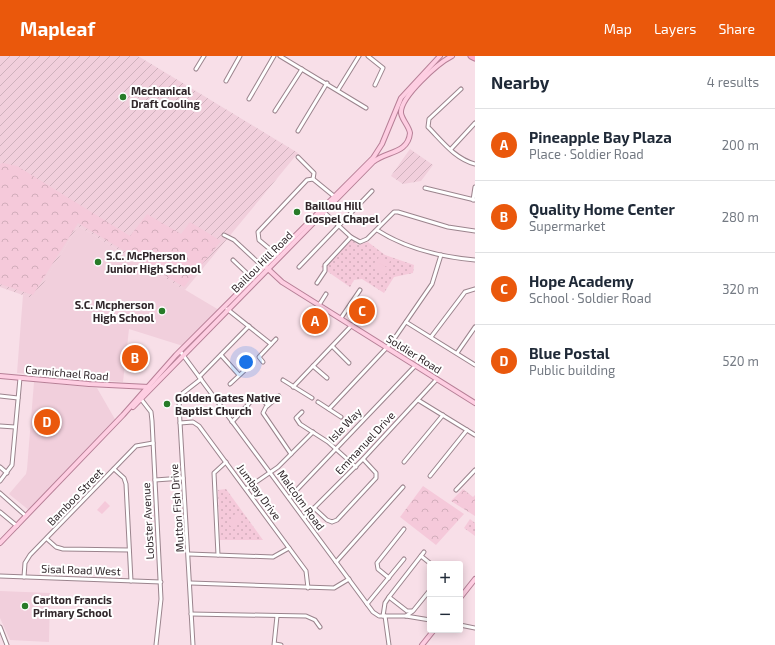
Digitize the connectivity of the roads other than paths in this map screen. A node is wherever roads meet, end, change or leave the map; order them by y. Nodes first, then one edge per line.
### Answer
1 (204, 56) edge
2 (240, 56) edge
3 (274, 56) edge
4 (280, 56) edge
5 (359, 56) edge
6 (368, 56) edge
7 (440, 56) edge
8 (452, 56) edge
9 (471, 56) edge
10 (475, 58) edge
11 (196, 69) dead end
12 (302, 69) junction
13 (226, 81) dead end
14 (327, 83) junction
15 (375, 85) dead end
16 (461, 89) dead end
17 (338, 90) junction
18 (249, 99) dead end
19 (366, 108) dead end
20 (275, 111) dead end
21 (394, 114) junction
22 (401, 114) junction
23 (475, 123) edge
24 (298, 130) dead end
25 (451, 149) junction
26 (378, 150) junction
27 (384, 156) junction
28 (298, 157) dead end
29 (475, 164) edge
30 (313, 179) junction
31 (475, 187) edge
32 (425, 188) dead end
33 (372, 191) dead end
34 (335, 197) junction
35 (474, 200) edge
36 (324, 212) junction
37 (339, 226) junction
38 (377, 230) junction
39 (475, 231) edge
40 (224, 235) dead end
41 (351, 237) junction
42 (441, 254) junction
43 (277, 255) junction
44 (233, 260) dead end
45 (475, 260) edge
46 (299, 267) dead end
47 (265, 268) junction
48 (253, 279) junction
49 (317, 283) dead end
50 (360, 290) dead end
51 (475, 290) edge
52 (326, 294) dead end
53 (319, 305) junction
54 (227, 308) junction
55 (340, 318) junction
56 (406, 322) junction
57 (352, 325) junction
58 (249, 326) junction
59 (475, 327) edge
60 (431, 337) junction
61 (276, 339) dead end
62 (271, 344) junction
63 (333, 347) junction
64 (388, 348) junction
65 (182, 353) junction
66 (457, 353) junction
67 (221, 355) junction
68 (262, 362) dead end
69 (349, 363) dead end
70 (475, 364) edge
71 (313, 366) junction
72 (415, 366) junction
73 (244, 371) dead end
74 (0, 376) edge
75 (239, 376) junction
76 (20, 378) junction
77 (200, 378) junction
78 (327, 378) dead end
79 (437, 379) junction
80 (154, 380) junction
81 (283, 380) dead end
82 (230, 384) dead end
83 (140, 387) junction
84 (148, 387) junction
85 (153, 387) junction
86 (293, 387) junction
87 (0, 396) edge
88 (279, 396) dead end
89 (18, 398) junction
90 (312, 398) dead end
91 (141, 399) junction
92 (418, 400) junction
93 (318, 402) dead end
94 (475, 402) edge
95 (268, 405) junction
96 (329, 409) junction
97 (302, 412) dead end
98 (125, 413) junction
99 (443, 415) junction
100 (342, 417) dead end
101 (232, 422) junction
102 (180, 423) junction
103 (0, 426) edge
104 (15, 427) junction
105 (467, 430) junction
106 (313, 432) junction
107 (475, 435) edge
108 (153, 443) junction
109 (335, 449) junction
110 (291, 454) junction
111 (363, 459) junction
112 (226, 462) junction
113 (404, 462) dead end
114 (356, 466) junction
115 (0, 467) edge
116 (114, 469) junction
117 (475, 470) edge
118 (7, 473) junction
119 (270, 473) junction
120 (430, 476) dead end
121 (184, 478) junction
122 (155, 480) junction
123 (0, 481) edge
124 (403, 488) dead end
125 (246, 489) junction
126 (456, 490) dead end
127 (0, 493) edge
128 (289, 498) junction
129 (314, 508) junction
130 (0, 512) edge
131 (26, 516) junction
132 (304, 518) junction
133 (17, 526) junction
134 (404, 529) dead end
135 (47, 539) junction
136 (0, 543) edge
137 (288, 548) junction
138 (130, 550) junction
139 (424, 552) dead end
140 (189, 554) junction
141 (218, 555) junction
142 (421, 556) junction
143 (404, 559) dead end
144 (427, 561) edge
145 (336, 562) junction
146 (0, 576) edge
147 (24, 577) junction
148 (389, 578) junction
149 (349, 579) junction
150 (475, 579) edge
151 (131, 581) junction
152 (161, 582) junction
153 (191, 583) junction
154 (308, 588) junction
155 (427, 594) edge
156 (389, 597) junction
157 (461, 597) edge
158 (367, 604) junction
159 (413, 611) junction
160 (191, 614) junction
161 (277, 616) junction
162 (384, 616) junction
163 (406, 616) junction
164 (427, 620) edge
165 (463, 626) edge
166 (0, 627) edge
167 (320, 627) dead end
168 (475, 628) edge
169 (432, 633) edge
170 (7, 645) edge
171 (156, 645) edge
172 (193, 645) edge
173 (274, 645) edge
174 (281, 645) edge
175 (389, 645) edge
176 (422, 645) edge

1 - 11 street
2 - 13 street
3 - 18 street
4 - 12 street
5 - 17 street
6 - 15 street
7 - 21 main road, Baillou Hill Road
8 - 22 main road
9 - 10 highway
12 - 14 street
12 - 20 street
14 - 17 street
14 - 24 street
16 - 25 street
17 - 19 street
21 - 22 main road
21 - 26 main road, Baillou Hill Road
22 - 27 main road, Baillou Hill Road
23 - 25 street
25 - 29 street
26 - 27 main road
26 - 34 main road, Baillou Hill Road
27 - 36 main road, Baillou Hill Road
28 - 30 street
30 - 34 street
30 - 43 street
31 - 35 street
32 - 35 street
33 - 37 street
34 - 43 main road, Baillou Hill Road
36 - 37 street
36 - 47 main road, Baillou Hill Road
37 - 41 street
37 - 46 street
38 - 39 street
38 - 41 street
38 - 42 street
40 - 47 street
41 - 49 street
42 - 45 street
42 - 56 street
43 - 47 main road, Baillou Hill Road
44 - 48 street
47 - 48 main road, Baillou Hill Road
47 - 53 main road, Soldier Road
47 - 54 main road, Baillou Hill Road
48 - 54 main road, Baillou Hill Road
50 - 55 street
51 - 60 street
52 - 53 street
53 - 55 main road, Soldier Road
54 - 58 street
54 - 65 main road, Baillou Hill Road
55 - 57 main road, Soldier Road
56 - 60 street
56 - 64 street
57 - 63 street
57 - 64 main road, Soldier Road
58 - 62 street
58 - 67 street, Mutton Fish Drive
59 - 66 street
60 - 66 street
61 - 62 street
62 - 68 street
63 - 69 street
63 - 71 street
64 - 72 main road, Soldier Road
64 - 96 street
65 - 77 street, Malcolm Road
65 - 80 main road, Baillou Hill Road
65 - 85 main road, Baillou Hill Road
66 - 70 street
67 - 75 street
67 - 77 street, Mutton Fish Drive
71 - 78 street
71 - 86 street
72 - 79 main road, Soldier Road
72 - 109 street, Isle Way
73 - 75 street
74 - 76 main road, Carmichael Road
75 - 82 street
76 - 83 main road, Carmichael Road
76 - 89 street
77 - 101 street, Malcolm Road
77 - 102 street, Mutton Fish Drive
79 - 92 street, Emmanuel Drive
79 - 94 main road, Soldier Road
80 - 83 main road
80 - 84 main road, Baillou Hill Road
81 - 86 street
83 - 84 main road, Carmichael Road
84 - 85 main road, Carmichael Road
84 - 98 main road, Baillou Hill Road
85 - 91 main road, Baillou Hill Road
86 - 90 street
87 - 89 street
88 - 95 street
89 - 104 street
91 - 98 main road, Baillou Hill Road
91 - 108 street, Lobster Avenue
92 - 99 street
92 - 111 street, Emmanuel Drive
93 - 96 street
95 - 101 street
95 - 110 street
96 - 100 street
97 - 106 street
98 - 131 main road, Baillou Hill Road
99 - 105 street
99 - 113 street
101 - 119 street, Malcolm Road
102 - 112 street, Jumbay Drive
102 - 121 street, Mutton Fish Drive
103 - 104 street
104 - 118 street
105 - 107 street
105 - 120 street
106 - 109 street
106 - 110 street
108 - 116 street, Bamboo Street
108 - 122 street, Lobster Avenue
109 - 114 street
109 - 128 street, Isle Way
110 - 119 street
111 - 114 street, Emmanuel Drive
111 - 129 street
112 - 125 street, Jumbay Drive
112 - 141 street
114 - 129 street, Emmanuel Drive
115 - 118 street
116 - 135 street, Bamboo Street
116 - 138 street
117 - 126 street
118 - 123 street
119 - 125 street
119 - 128 street, Malcolm Road
121 - 122 street
121 - 140 street, Mutton Fish Drive
122 - 152 street, Lobster Avenue
124 - 145 street
125 - 137 street, Jumbay Drive
127 - 131 street
128 - 132 street, Malcolm Road
129 - 132 street, Emmanuel Drive
130 - 133 street
131 - 133 main road, Baillou Hill Road
132 - 145 street, Malcolm Road
133 - 136 main road, Baillou Hill Road
134 - 148 street
135 - 138 street
135 - 147 street, Bamboo Street
137 - 141 street
137 - 154 street, Jumbay Drive
138 - 151 street
139 - 142 street
140 - 141 street
140 - 153 street, Mutton Fish Drive
142 - 144 street
142 - 156 street
143 - 148 street
145 - 149 street, Malcolm Road
146 - 147 street, Sisal Road West
147 - 151 street, Sisal Road West
148 - 158 street
149 - 154 street
149 - 158 street, Malcolm Road
150 - 157 main road
151 - 152 street, Sisal Road West
152 - 171 street, Lobster Avenue
153 - 154 street
153 - 160 street, Mutton Fish Drive
155 - 159 street
156 - 159 street
156 - 162 street
158 - 162 street, Malcolm Road
159 - 163 street
160 - 161 street
160 - 172 street, Mutton Fish Drive
161 - 167 street
161 - 173 street
162 - 163 street
162 - 175 street
163 - 164 street
165 - 168 street
166 - 170 street
169 - 176 main road
173 - 174 street

